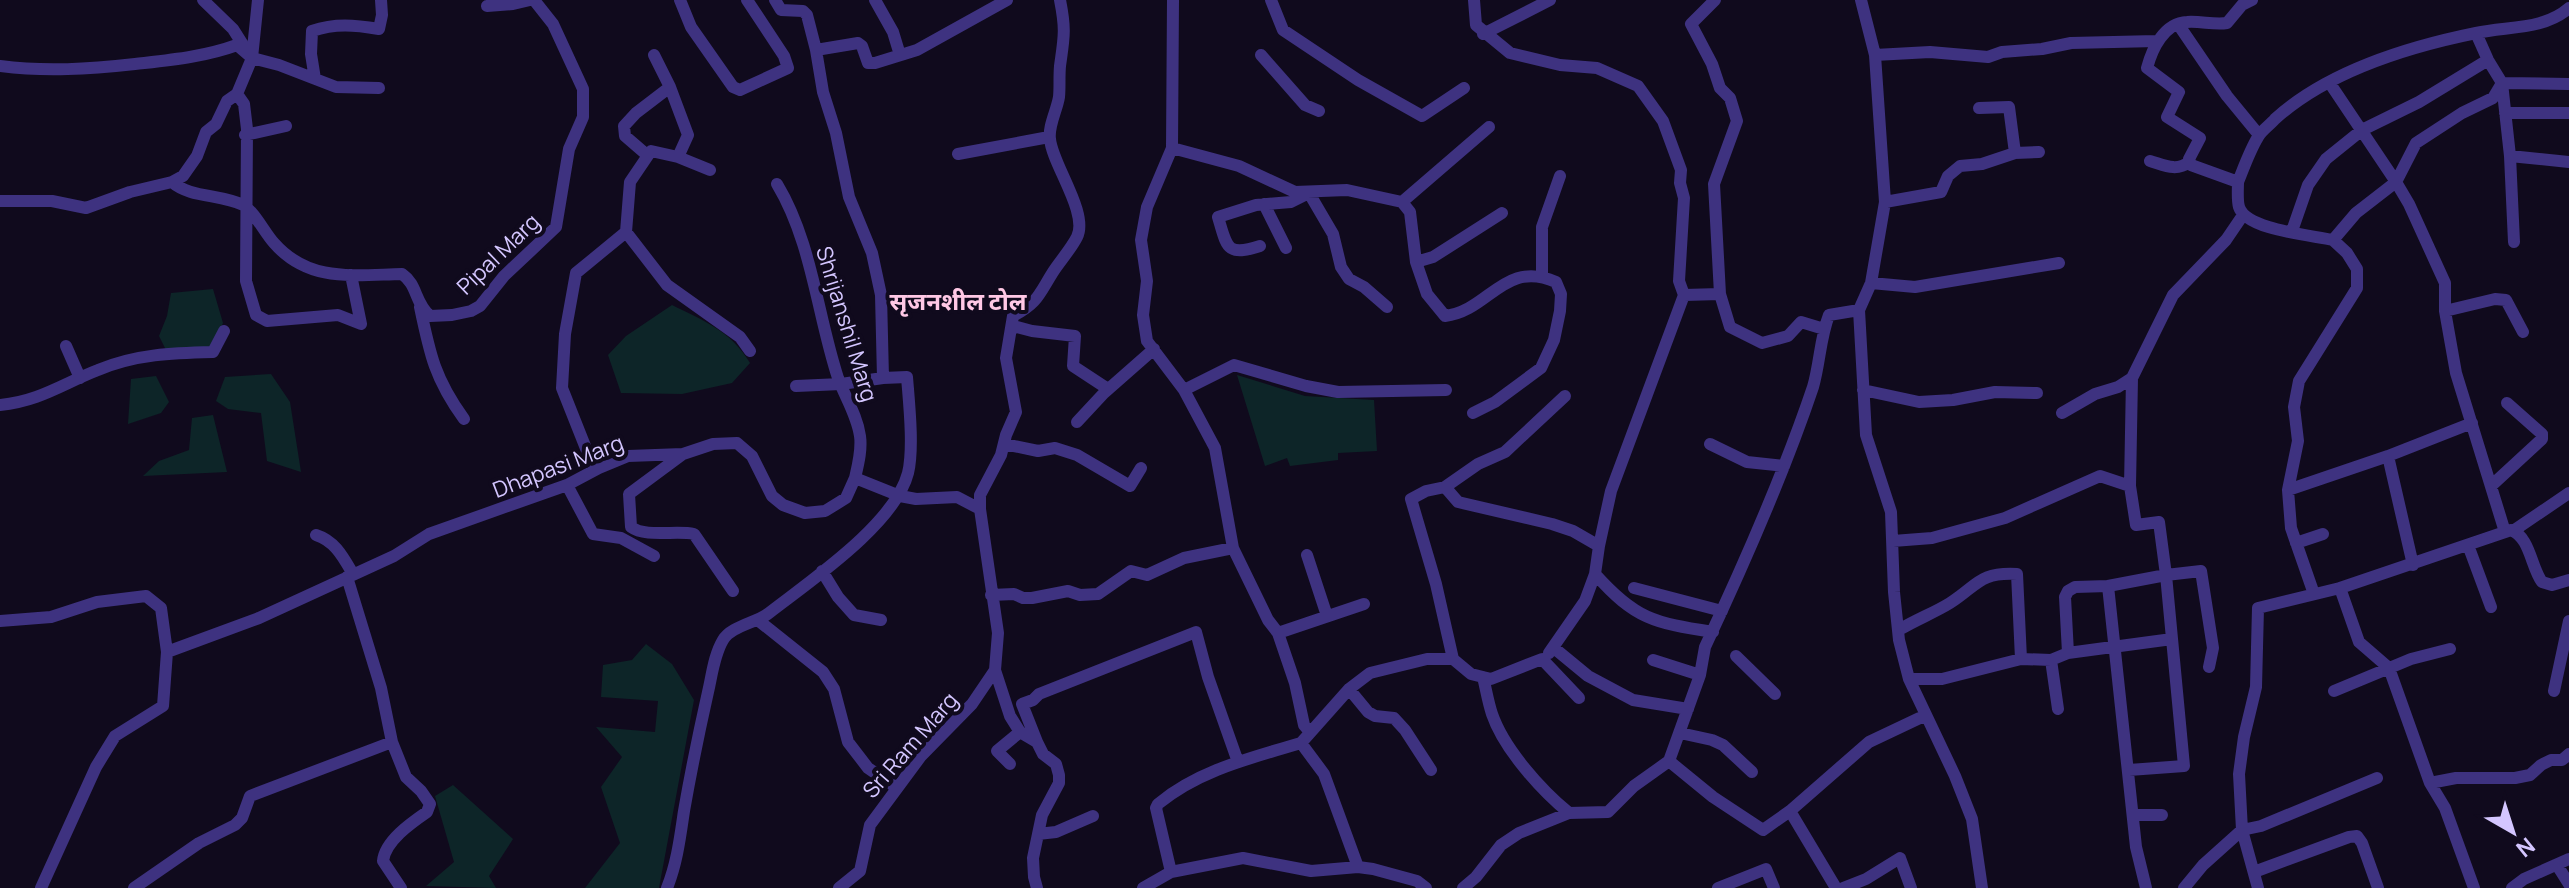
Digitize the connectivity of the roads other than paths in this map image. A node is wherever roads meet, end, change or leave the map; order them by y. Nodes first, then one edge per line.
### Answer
1 (203, 0) edge
2 (258, 0) edge
3 (381, 0) edge
4 (532, 0) edge
5 (680, 0) edge
6 (747, 0) edge
7 (875, 0) edge
8 (1007, 0) edge
9 (1060, 0) edge
10 (1173, 0) edge
11 (1271, 0) edge
12 (1474, 0) edge
13 (1550, 0) edge
14 (1715, 0) edge
15 (1861, 0) edge
16 (2252, 0) edge
17 (778, 5) edge
18 (487, 6) dead end
19 (2569, 8) edge
20 (762, 21) junction
21 (2178, 24) junction
22 (2476, 33) junction
23 (1483, 34) junction
24 (2156, 41) junction
25 (816, 50) junction
26 (654, 55) dead end
27 (900, 55) junction
28 (1261, 55) dead end
29 (1875, 55) junction
30 (252, 58) junction
31 (2488, 60) junction
32 (0, 66) edge
33 (315, 79) junction
34 (2329, 82) junction
35 (2502, 83) junction
36 (2569, 84) edge
37 (670, 87) junction
38 (379, 88) dead end
39 (1464, 88) dead end
40 (237, 94) junction
41 (1979, 108) dead end
42 (1319, 111) dead end
43 (2505, 113) junction
44 (2569, 113) edge
45 (286, 126) dead end
46 (1489, 127) dead end
47 (2362, 130) junction
48 (245, 135) junction
49 (2259, 135) junction
50 (1049, 137) junction
51 (1172, 148) junction
52 (2039, 152) dead end
53 (2015, 153) junction
54 (958, 154) dead end
55 (647, 155) junction
56 (2510, 156) junction
57 (678, 157) junction
58 (2150, 161) dead end
59 (2189, 162) junction
60 (2568, 165) edge
61 (710, 170) dead end
62 (1560, 176) dead end
63 (172, 182) junction
64 (2238, 182) junction
65 (2396, 182) junction
66 (777, 184) dead end
67 (1309, 193) junction
68 (0, 201) edge
69 (1402, 202) junction
70 (1885, 202) junction
71 (1264, 204) junction
72 (245, 206) junction
73 (1502, 213) dead end
74 (2243, 215) junction
75 (2292, 231) junction
76 (626, 232) junction
77 (2333, 240) junction
78 (2514, 242) dead end
79 (1260, 246) dead end
80 (1286, 248) dead end
81 (1416, 262) junction
82 (2059, 263) dead end
83 (351, 275) junction
84 (1542, 276) junction
85 (1871, 283) junction
86 (1720, 294) junction
87 (1684, 295) junction
88 (420, 307) junction
89 (1387, 307) dead end
90 (1859, 310) junction
91 (2445, 311) junction
92 (1013, 326) junction
93 (1824, 329) junction
94 (224, 331) dead end
95 (2523, 332) dead end
96 (66, 346) dead end
97 (1154, 349) junction
98 (750, 351) dead end
99 (80, 378) junction
100 (883, 378) junction
101 (2132, 378) junction
102 (841, 384) junction
103 (796, 386) dead end
104 (1108, 389) junction
105 (1184, 390) junction
106 (1446, 390) dead end
107 (1863, 390) junction
108 (2037, 393) dead end
109 (1565, 396) dead end
110 (2507, 403) dead end
111 (0, 405) edge
112 (1473, 413) dead end
113 (2062, 413) dead end
114 (464, 419) dead end
115 (1077, 422) dead end
116 (2472, 423) junction
117 (1004, 444) junction
118 (1710, 444) dead end
119 (683, 454) junction
120 (2388, 456) junction
121 (1784, 466) junction
122 (599, 468) junction
123 (1141, 468) dead end
124 (855, 478) junction
125 (567, 485) junction
126 (2130, 486) junction
127 (2491, 486) junction
128 (1445, 487) junction
129 (2288, 490) junction
130 (2569, 493) edge
131 (900, 496) junction
132 (980, 509) junction
133 (2509, 532) junction
134 (2323, 534) dead end
135 (316, 535) dead end
136 (1893, 541) junction
137 (2296, 543) junction
138 (2468, 545) junction
139 (1599, 546) junction
140 (1233, 548) junction
141 (1307, 555) dead end
142 (654, 556) dead end
143 (2413, 565) junction
144 (822, 571) junction
145 (1595, 574) junction
146 (2166, 575) junction
147 (350, 576) junction
148 (2569, 580) edge
149 (2108, 586) junction
150 (1634, 588) dead end
151 (2340, 588) junction
152 (733, 591) dead end
153 (2314, 594) junction
154 (991, 595) junction
155 (1364, 604) dead end
156 (2491, 607) dead end
157 (1722, 611) junction
158 (1327, 616) junction
159 (881, 620) dead end
160 (0, 621) edge
161 (759, 621) junction
162 (2569, 621) edge
163 (1899, 630) junction
164 (1713, 632) junction
165 (1278, 633) junction
166 (2172, 639) junction
167 (2114, 647) junction
168 (1554, 648) junction
169 (2450, 649) dead end
170 (167, 652) junction
171 (2068, 653) junction
172 (1736, 656) dead end
173 (1453, 659) junction
174 (1542, 659) junction
175 (2021, 659) junction
176 (1653, 660) dead end
177 (2051, 660) junction
178 (2209, 667) dead end
179 (2389, 668) junction
180 (995, 670) junction
181 (1700, 675) junction
182 (1483, 677) junction
183 (1909, 679) junction
184 (1349, 689) junction
185 (2334, 691) dead end
186 (2554, 691) dead end
187 (1775, 694) dead end
188 (1579, 698) dead end
189 (1688, 709) junction
190 (2058, 709) dead end
191 (1926, 715) junction
192 (1020, 732) junction
193 (1680, 733) junction
194 (1305, 738) junction
195 (392, 742) junction
196 (1037, 742) junction
197 (2569, 754) edge
198 (1669, 761) junction
199 (1238, 762) junction
200 (1010, 764) dead end
201 (1431, 770) dead end
202 (2129, 770) junction
203 (1752, 772) dead end
204 (2377, 778) dead end
205 (2430, 783) junction
206 (897, 788) junction
207 (1790, 811) junction
208 (1569, 813) junction
209 (2134, 815) junction
210 (2162, 815) dead end
211 (1093, 816) dead end
212 (2242, 830) junction
213 (1038, 834) junction
214 (2563, 862) edge
215 (1358, 867) junction
216 (1171, 872) junction
217 (2254, 872) junction
218 (2569, 884) edge
219 (42, 888) edge
220 (134, 888) edge
221 (401, 888) edge
222 (667, 888) edge
223 (839, 888) edge
224 (1037, 888) edge
225 (1143, 888) edge
226 (1426, 888) edge
227 (1463, 888) edge
228 (1718, 888) edge
229 (1774, 888) edge
230 (1836, 888) edge
231 (1843, 888) edge
232 (1911, 888) edge
233 (1982, 888) edge
234 (2146, 888) edge
235 (2184, 888) edge
236 (2258, 888) edge
237 (2378, 888) edge
238 (2474, 888) edge
239 (2512, 888) edge

1 - 30 street
2 - 30 street
3 - 33 street
4 - 18 street, Pipal Marg
4 - 88 street, Pipal Marg
5 - 20 street
6 - 20 street
7 - 27 street
8 - 27 street
9 - 50 street
10 - 51 street
11 - 39 street
12 - 23 street
13 - 23 street
14 - 86 street
15 - 29 street
16 - 21 street
17 - 20 street
17 - 25 street
19 - 22 street
21 - 24 street
21 - 49 street
22 - 31 street
22 - 34 street
23 - 87 street
24 - 29 street
24 - 59 street
25 - 27 street
25 - 100 street
26 - 37 street
28 - 42 street
29 - 70 street
30 - 32 street
30 - 33 street
30 - 40 street
31 - 35 street
31 - 47 street
33 - 38 street
34 - 47 street
34 - 49 street
35 - 36 street
35 - 43 street
35 - 65 street
37 - 55 street
37 - 57 street
40 - 48 street
40 - 63 street
41 - 53 street
43 - 44 street
43 - 56 street
45 - 48 street
46 - 69 street
47 - 65 street
47 - 75 street
48 - 72 street
49 - 64 street
50 - 54 street
50 - 92 street
51 - 67 street
51 - 97 street
52 - 53 street
53 - 70 street
55 - 57 street
55 - 76 street
56 - 60 street
56 - 78 street
57 - 61 street
58 - 59 street
59 - 64 street
62 - 84 street
63 - 68 street
63 - 72 street
64 - 74 street
65 - 77 street
65 - 91 street
66 - 102 street, Shrijanshil Marg
67 - 69 street
67 - 71 street
67 - 89 street
69 - 81 street
70 - 85 street
71 - 79 street
71 - 80 street
72 - 83 street
72 - 83 street
73 - 81 street
74 - 75 street
74 - 101 street
75 - 77 street
76 - 98 street
76 - 122 street
77 - 129 street
81 - 84 street
82 - 85 street
83 - 88 street
84 - 112 street
85 - 90 street
86 - 87 street
86 - 93 street
87 - 139 street
88 - 114 street
90 - 93 street
90 - 107 street
91 - 95 street
91 - 116 street
92 - 104 street
92 - 117 street
93 - 121 street
94 - 99 street
96 - 99 street
97 - 104 street
97 - 105 street
99 - 111 street
100 - 102 street
100 - 131 street
101 - 113 street
101 - 126 street
102 - 103 street
102 - 124 street, Shrijanshil Marg
104 - 115 street
105 - 106 street
105 - 140 street
107 - 108 street
107 - 136 street
109 - 128 street
110 - 127 street
116 - 120 street
116 - 127 street
117 - 123 street
117 - 132 street
118 - 121 street
119 - 122 street, Dhapasi Marg
119 - 124 street, Dhapasi Marg
119 - 152 street
120 - 129 street
120 - 143 street
121 - 157 street
122 - 125 street, Dhapasi Marg
124 - 131 street
125 - 142 street
125 - 147 street, Dhapasi Marg
126 - 136 street
126 - 146 street
127 - 133 street
128 - 139 street
128 - 173 street
129 - 137 street
130 - 133 street
131 - 132 street
131 - 144 street
132 - 154 street
133 - 138 street
133 - 148 street
134 - 137 street
135 - 147 street
136 - 163 street
137 - 153 street
138 - 143 street
138 - 156 street
139 - 145 street
140 - 154 street
140 - 165 street
141 - 158 street
143 - 151 street
144 - 159 street
144 - 161 street
145 - 164 street
145 - 168 street
146 - 149 street
146 - 166 street
146 - 178 street
147 - 170 street, Dhapasi Marg
147 - 195 street
149 - 167 street
149 - 171 street
150 - 157 street
151 - 153 street
151 - 179 street
153 - 212 street
154 - 180 street
155 - 158 street
157 - 164 street
158 - 165 street
160 - 170 street
161 - 206 street
161 - 222 street
162 - 186 street
163 - 175 street
163 - 183 street
164 - 181 street
165 - 194 street
166 - 167 street
166 - 202 street
167 - 171 street
167 - 202 street
168 - 174 street
168 - 189 street
169 - 179 street
170 - 219 street
171 - 177 street
172 - 187 street
173 - 182 street
173 - 184 street
174 - 182 street
174 - 188 street
175 - 177 street
175 - 183 street
176 - 181 street
177 - 190 street
179 - 185 street
179 - 205 street
180 - 192 street
180 - 206 street, Sri Ram Marg
181 - 189 street
182 - 208 street
183 - 191 street
184 - 194 street
184 - 201 street
189 - 193 street
191 - 207 street
191 - 233 street
192 - 196 street
192 - 200 street
193 - 198 street
193 - 203 street
194 - 199 street
194 - 215 street
195 - 220 street
195 - 221 street
196 - 199 street
196 - 213 street
197 - 205 street
198 - 207 street
198 - 208 street
199 - 216 street
202 - 209 street
204 - 212 street
205 - 238 street
206 - 223 street, Sri Ram Marg
207 - 230 street
208 - 227 street
209 - 210 street
209 - 234 street
211 - 213 street
212 - 217 street
212 - 235 street
213 - 224 street
214 - 218 street
214 - 239 street
215 - 216 street
215 - 226 street
216 - 225 street
217 - 236 street
217 - 237 street
228 - 229 street
231 - 232 street

